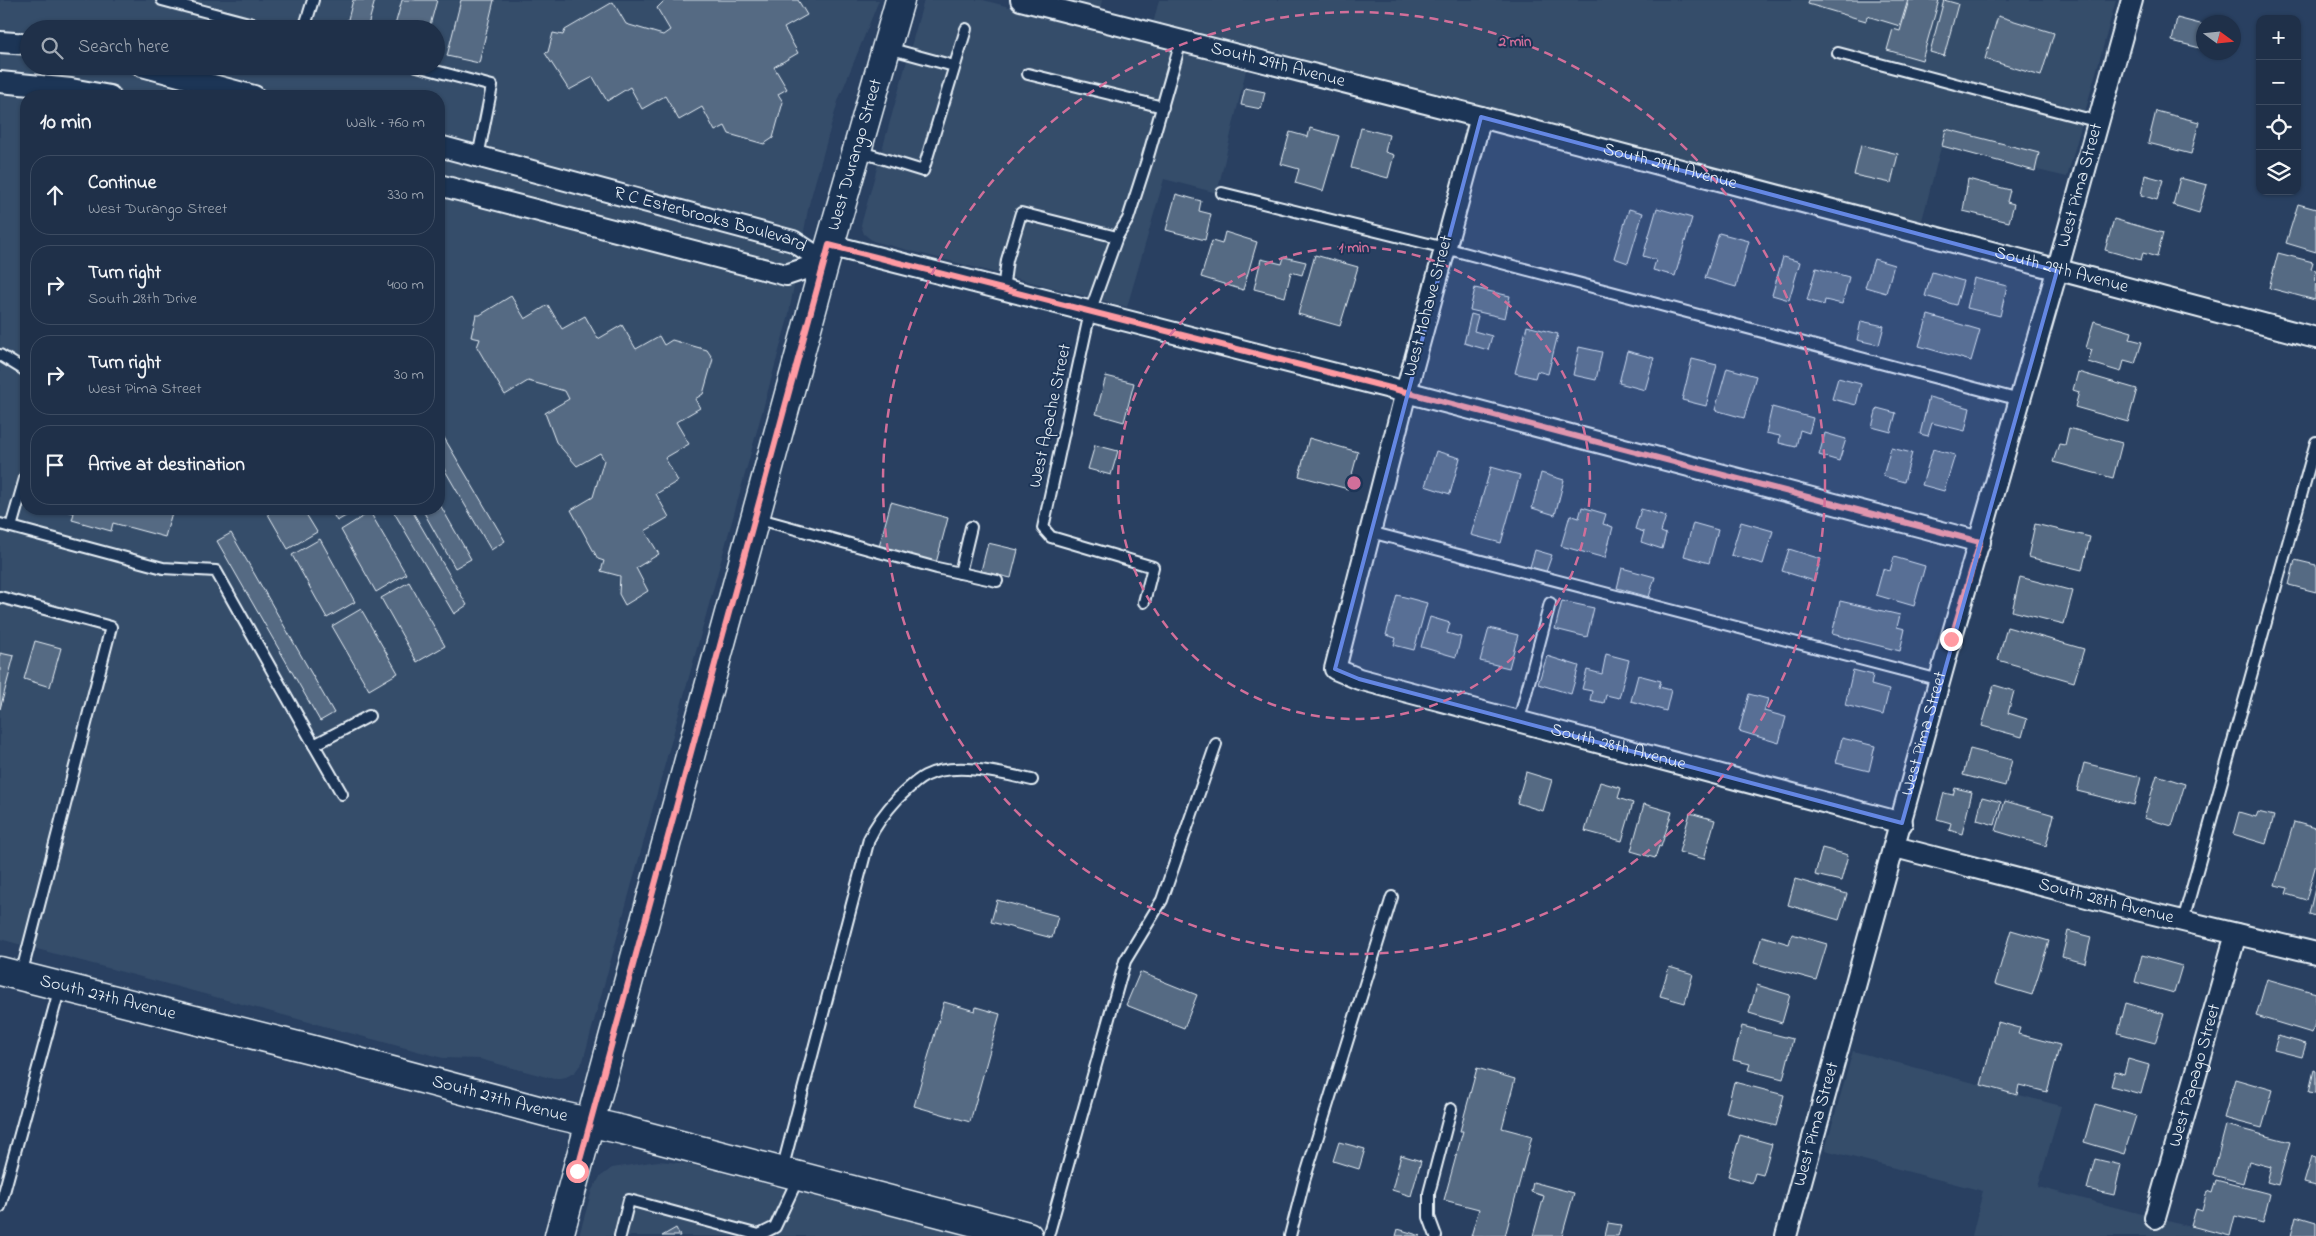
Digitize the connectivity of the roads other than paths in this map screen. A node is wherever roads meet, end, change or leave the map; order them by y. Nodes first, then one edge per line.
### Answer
1 (162, 0) edge
2 (313, 0) edge
3 (900, 0) edge
4 (1021, 0) edge
5 (2132, 0) edge
6 (237, 20) edge
7 (307, 20) edge
8 (966, 29) dead end
9 (1181, 40) junction
10 (0, 42) edge
11 (20, 43) edge
12 (887, 48) junction
13 (1838, 53) dead end
14 (954, 66) junction
15 (445, 73) edge
16 (1028, 74) dead end
17 (176, 75) edge
18 (0, 82) edge
19 (77, 90) edge
20 (232, 90) edge
21 (1163, 107) junction
22 (1481, 117) junction
23 (2099, 122) junction
24 (445, 148) edge
25 (857, 151) junction
26 (478, 157) junction
27 (445, 187) edge
28 (1222, 193) dead end
29 (1117, 237) junction
30 (1445, 248) junction
31 (827, 254) junction
32 (2057, 271) junction
33 (1004, 290) junction
34 (1090, 312) junction
35 (2316, 338) edge
36 (0, 355) edge
37 (20, 367) edge
38 (1406, 392) junction
39 (2020, 400) junction
40 (2316, 442) edge
41 (20, 496) edge
42 (755, 518) junction
43 (0, 524) edge
44 (11, 527) junction
45 (971, 527) dead end
46 (1370, 532) junction
47 (1980, 542) junction
48 (960, 573) junction
49 (997, 581) dead end
50 (0, 597) edge
51 (1144, 602) dead end
52 (1550, 603) dead end
53 (1335, 669) joint
54 (1940, 680) junction
55 (369, 716) dead end
56 (1519, 720) junction
57 (1216, 744) dead end
58 (314, 745) junction
59 (1032, 780) dead end
60 (342, 794) dead end
61 (1902, 823) junction
62 (1895, 847) junction
63 (1392, 897) dead end
64 (2183, 921) junction
65 (2236, 934) junction
66 (2316, 953) edge
67 (10, 974) edge
68 (60, 986) junction
69 (1451, 1109) dead end
70 (590, 1122) junction
71 (791, 1173) junction
72 (0, 1207) edge
73 (2155, 1218) dead end
74 (759, 1235) edge
75 (559, 1236) edge
76 (620, 1236) edge
77 (1028, 1236) edge
78 (1048, 1236) edge
79 (1290, 1236) edge
80 (1436, 1236) edge
81 (1786, 1236) edge

1 - 6 lane
2 - 7 lane
3 - 12 street, West Durango Street
4 - 9 street, South 29th Avenue
5 - 23 street, West Pima Street
8 - 14 lane
9 - 21 lane, West Apache Street
9 - 22 street, South 29th Avenue
10 - 11 street
12 - 14 lane
12 - 25 street, West Durango Street
13 - 23 lane
14 - 25 lane
15 - 26 lane
16 - 21 lane
17 - 20 street
18 - 19 street
21 - 29 lane, West Apache Street
22 - 30 street, West Mohave Street
22 - 32 street, South 29th Avenue
23 - 32 street, West Pima Street
24 - 26 street, R C Esterbrooks Boulevard
25 - 31 street, West Durango Street
26 - 31 street, R C Esterbrooks Boulevard
27 - 31 street, R C Esterbrooks Boulevard
28 - 30 lane
29 - 33 lane
29 - 34 lane, West Apache Street
30 - 38 street, West Mohave Street
30 - 39 lane
31 - 33 street
31 - 42 street, West Durango Street
32 - 35 street, South 29th Avenue
32 - 39 street, West Pima Street
33 - 34 street
34 - 38 street
34 - 51 lane, West Apache Street
36 - 37 lane
38 - 46 street, West Mohave Street
38 - 47 street
39 - 47 street, West Pima Street
40 - 64 lane
41 - 44 lane
42 - 48 lane
42 - 70 street, West Durango Street
43 - 44 lane
44 - 58 lane
45 - 48 lane
46 - 53 street, West Mohave Street
46 - 54 lane
47 - 54 street, West Pima Street
48 - 49 lane
50 - 67 lane
52 - 56 lane
53 - 56 street, South 28th Avenue
54 - 61 street, West Pima Street
55 - 58 lane
56 - 61 street, South 28th Avenue
57 - 78 lane
58 - 60 lane
59 - 71 lane
61 - 62 street, West Pima Street
62 - 64 street, South 28th Avenue
62 - 81 street, West Pima Street
63 - 79 lane
64 - 65 street, South 28th Avenue
65 - 66 street, South 28th Avenue
65 - 73 street, West Papago Street
67 - 68 street, South 27th Avenue
68 - 70 street, South 27th Avenue
68 - 72 lane
69 - 80 lane
70 - 71 street, South 27th Avenue
70 - 75 street, West Durango Street
71 - 74 lane
71 - 77 street, South 27th Avenue
74 - 76 lane

